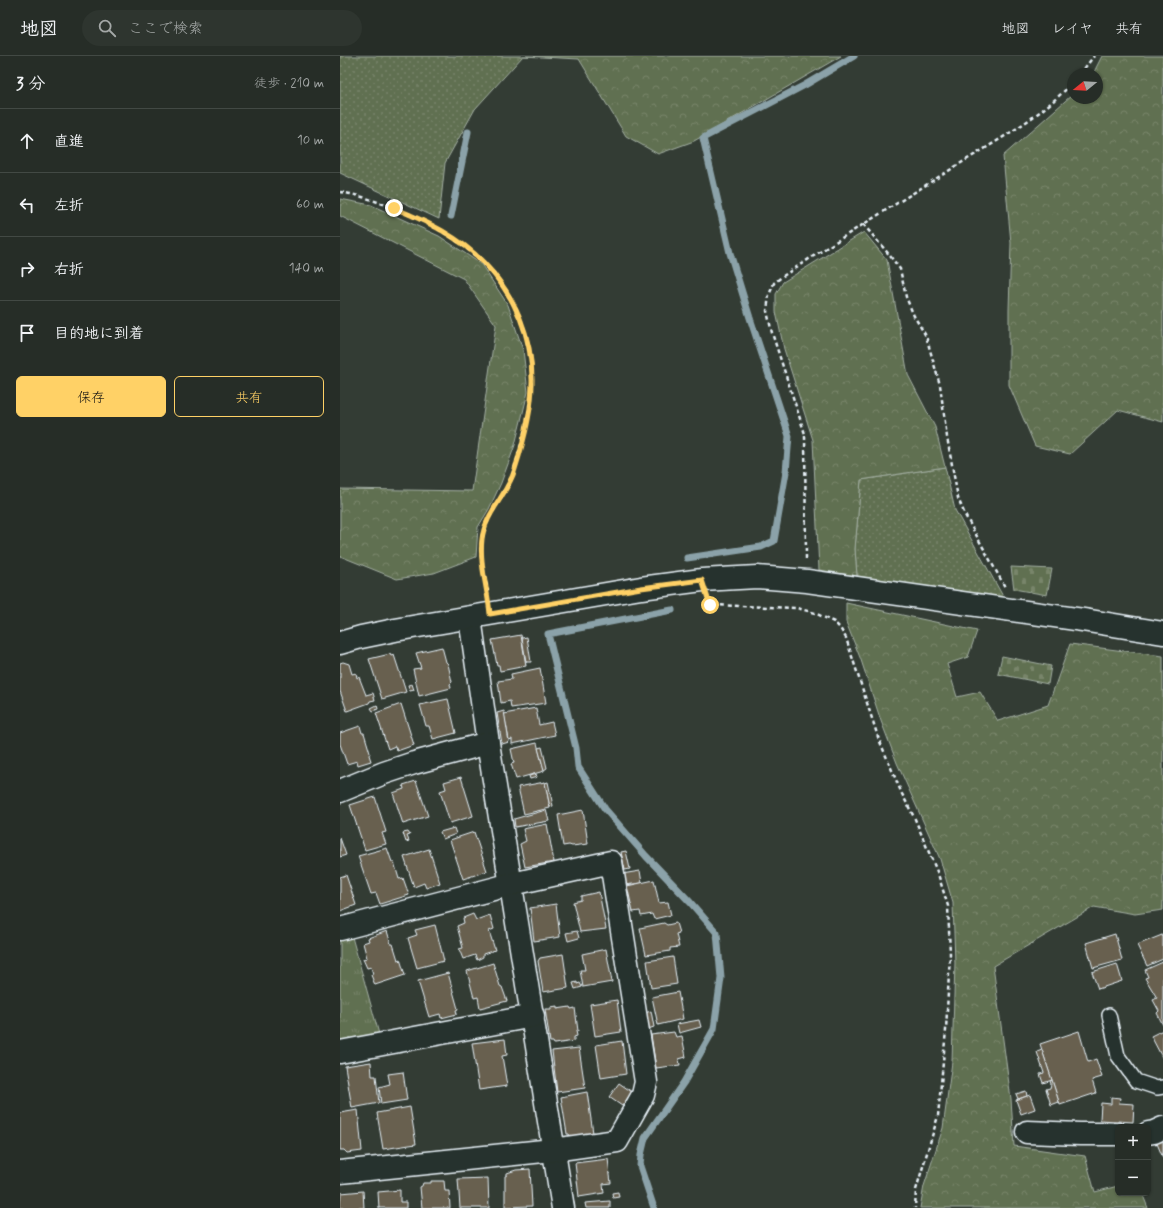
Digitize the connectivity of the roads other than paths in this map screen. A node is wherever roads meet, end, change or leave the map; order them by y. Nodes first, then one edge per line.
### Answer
1 (480, 616) junction
2 (1163, 633) edge
3 (340, 643) edge
4 (488, 743) junction
5 (340, 791) edge
6 (512, 884) junction
7 (340, 929) edge
8 (1109, 1015) dead end
9 (533, 1016) junction
10 (340, 1052) edge
11 (1163, 1087) edge
12 (1163, 1128) edge
13 (1027, 1132) dead end
14 (1151, 1132) edge
15 (1115, 1134) edge
16 (553, 1150) junction
17 (340, 1172) edge
18 (563, 1208) edge

1 - 2 street
1 - 3 street
1 - 4 street
4 - 5 street
4 - 6 street
6 - 7 street
6 - 9 street
6 - 16 street
8 - 11 lane
9 - 10 street
9 - 16 street
12 - 14 street
13 - 15 street
16 - 17 street
16 - 18 street

